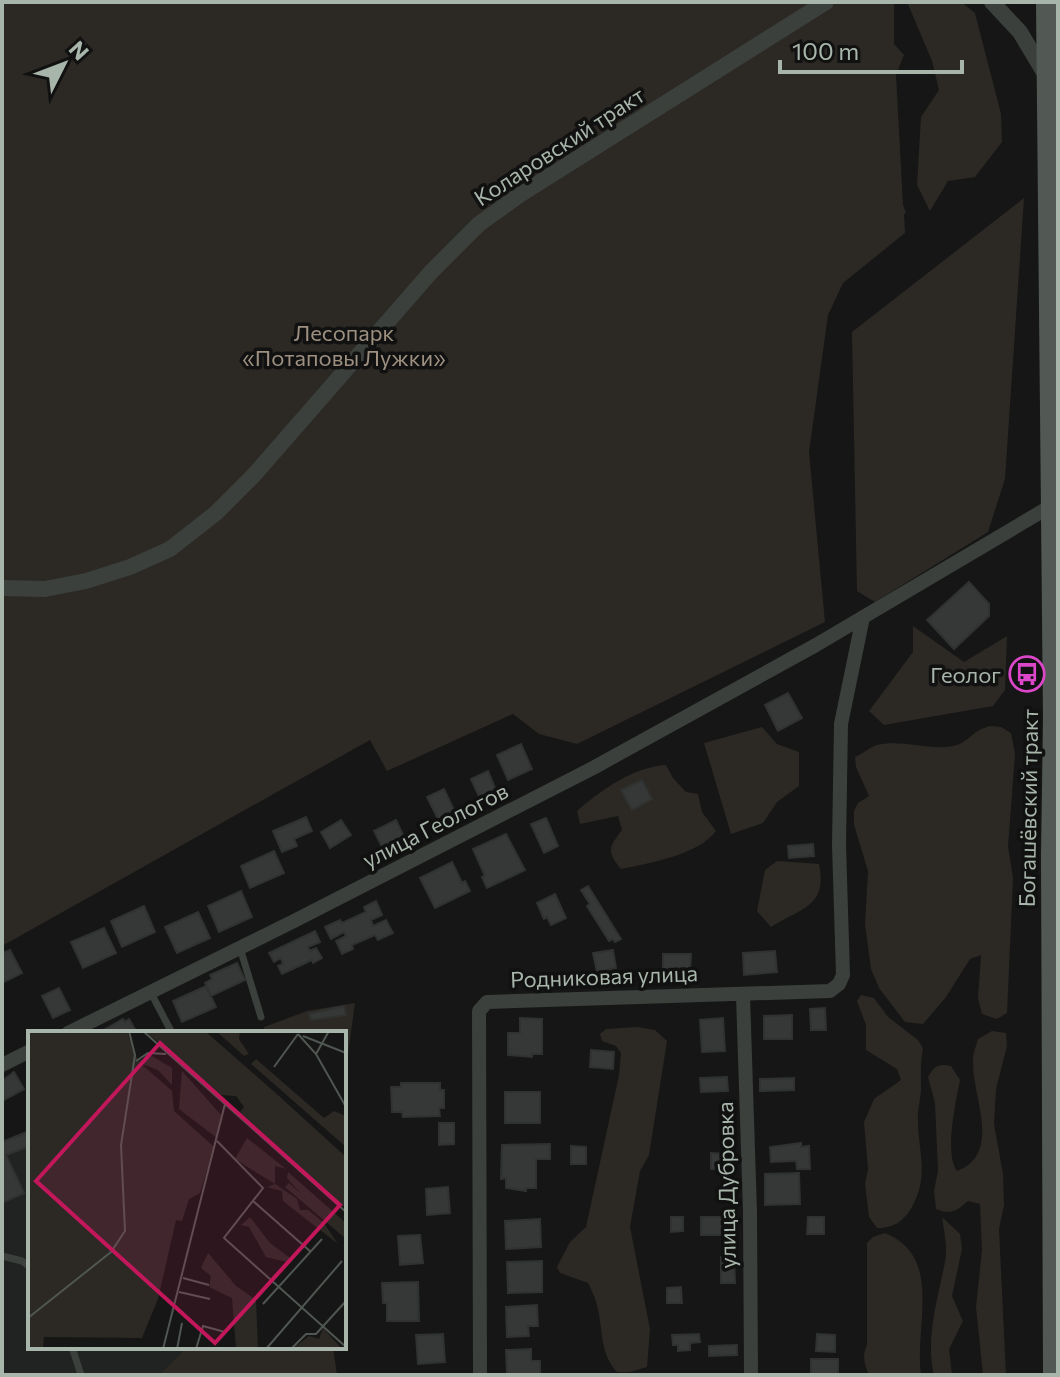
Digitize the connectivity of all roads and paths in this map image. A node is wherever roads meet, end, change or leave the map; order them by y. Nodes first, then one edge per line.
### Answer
1 (826, 2) edge
2 (992, 2) edge
3 (1046, 2) edge
4 (1045, 27) junction
5 (1020, 32) junction
6 (1045, 74) junction
7 (1054, 442) edge
8 (1051, 506) junction
9 (1055, 585) edge
10 (2, 588) edge
11 (863, 617) junction
12 (240, 948) junction
13 (151, 993) junction
14 (743, 995) junction
15 (261, 1017) dead end
16 (75, 1031) edge
17 (171, 1031) edge
18 (28, 1052) edge
19 (2, 1065) edge
20 (2, 1256) edge
21 (28, 1266) edge
22 (73, 1349) edge
23 (81, 1375) edge
24 (480, 1375) edge
25 (751, 1375) edge
26 (1053, 1375) edge

1 - 10 street, Коларовский тракт
2 - 5 street
3 - 4 main road, Богашёвский тракт
4 - 5 street
4 - 6 main road, Богашёвский тракт
5 - 6 street
6 - 7 main road, Богашёвский тракт
7 - 8 main road, Богашёвский тракт
8 - 9 main road, Богашёвский тракт
8 - 11 street, улица Геологов
9 - 26 main road, Богашёвский тракт
11 - 12 street, улица Геологов
11 - 14 street, Родниковая улица
12 - 13 street, улица Геологов
12 - 15 lane
13 - 16 street, улица Геологов
13 - 17 lane
14 - 24 street, Родниковая улица
14 - 25 street, улица Дубровка
18 - 19 street
20 - 21 lane
22 - 23 lane

